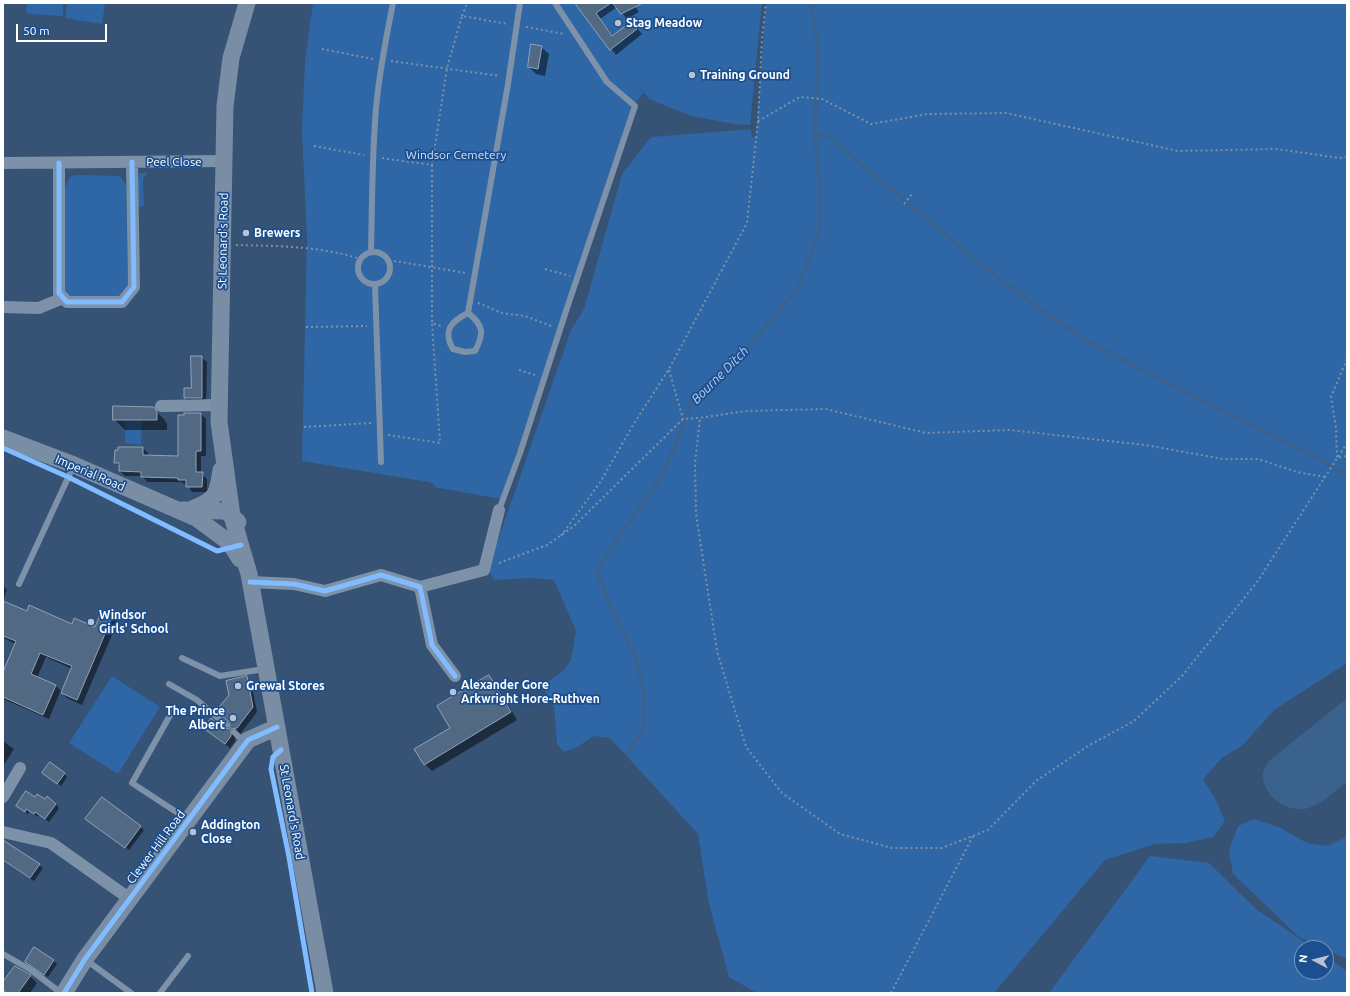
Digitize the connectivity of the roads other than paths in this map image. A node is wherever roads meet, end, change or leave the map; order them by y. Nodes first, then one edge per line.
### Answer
1 (247, 3) edge
2 (393, 3) edge
3 (520, 3) edge
4 (555, 3) edge
5 (224, 161) junction
6 (132, 162) junction
7 (3, 163) edge
8 (58, 163) junction
9 (371, 252) junction
10 (375, 285) junction
11 (63, 298) junction
12 (3, 307) edge
13 (468, 313) junction
14 (219, 405) junction
15 (161, 406) dead end
16 (3, 438) edge
17 (224, 452) junction
18 (381, 462) dead end
19 (74, 465) junction
20 (499, 510) joint
21 (187, 513) junction
22 (238, 526) junction
23 (249, 578) junction
24 (20, 584) dead end
25 (420, 587) junction
26 (182, 658) dead end
27 (266, 669) junction
28 (455, 676) dead end
29 (169, 684) dead end
30 (173, 710) dead end
31 (226, 725) dead end
32 (277, 727) junction
33 (20, 768) dead end
34 (3, 797) edge
35 (188, 820) junction
36 (3, 832) edge
37 (130, 899) junction
38 (3, 954) edge
39 (188, 956) dead end
40 (85, 959) junction
41 (63, 993) edge
42 (131, 993) edge
43 (160, 993) edge
44 (325, 993) edge

1 - 5 main road, St Leonard's Road
2 - 9 lane
3 - 13 lane
4 - 20 lane
5 - 6 street, Peel Close
5 - 14 main road, St Leonard's Road
6 - 8 street, Peel Close
6 - 11 street
7 - 8 street, Peel Close
8 - 11 street
9 - 10 lane
9 - 10 lane
10 - 18 lane
11 - 12 street
13 - 13 lane
14 - 15 street
14 - 17 main road, St Leonard's Road
16 - 19 main road, Imperial Road
17 - 21 main road
17 - 22 main road, St Leonard's Road
19 - 21 main road, Imperial Road
19 - 24 lane
20 - 25 street
21 - 22 main road, Imperial Road
21 - 23 main road, Imperial Road
22 - 23 main road, St Leonard's Road
23 - 25 street
23 - 27 main road, St Leonard's Road
25 - 28 street
26 - 27 lane
27 - 32 main road, St Leonard's Road
29 - 31 lane
30 - 35 lane
32 - 35 main road, Clewer Hill Road
32 - 44 main road, St Leonard's Road
33 - 34 street
35 - 37 main road, Clewer Hill Road
36 - 37 street
37 - 40 main road, Clewer Hill Road
38 - 41 lane
39 - 43 lane
40 - 41 main road, Clewer Hill Road
40 - 42 lane

